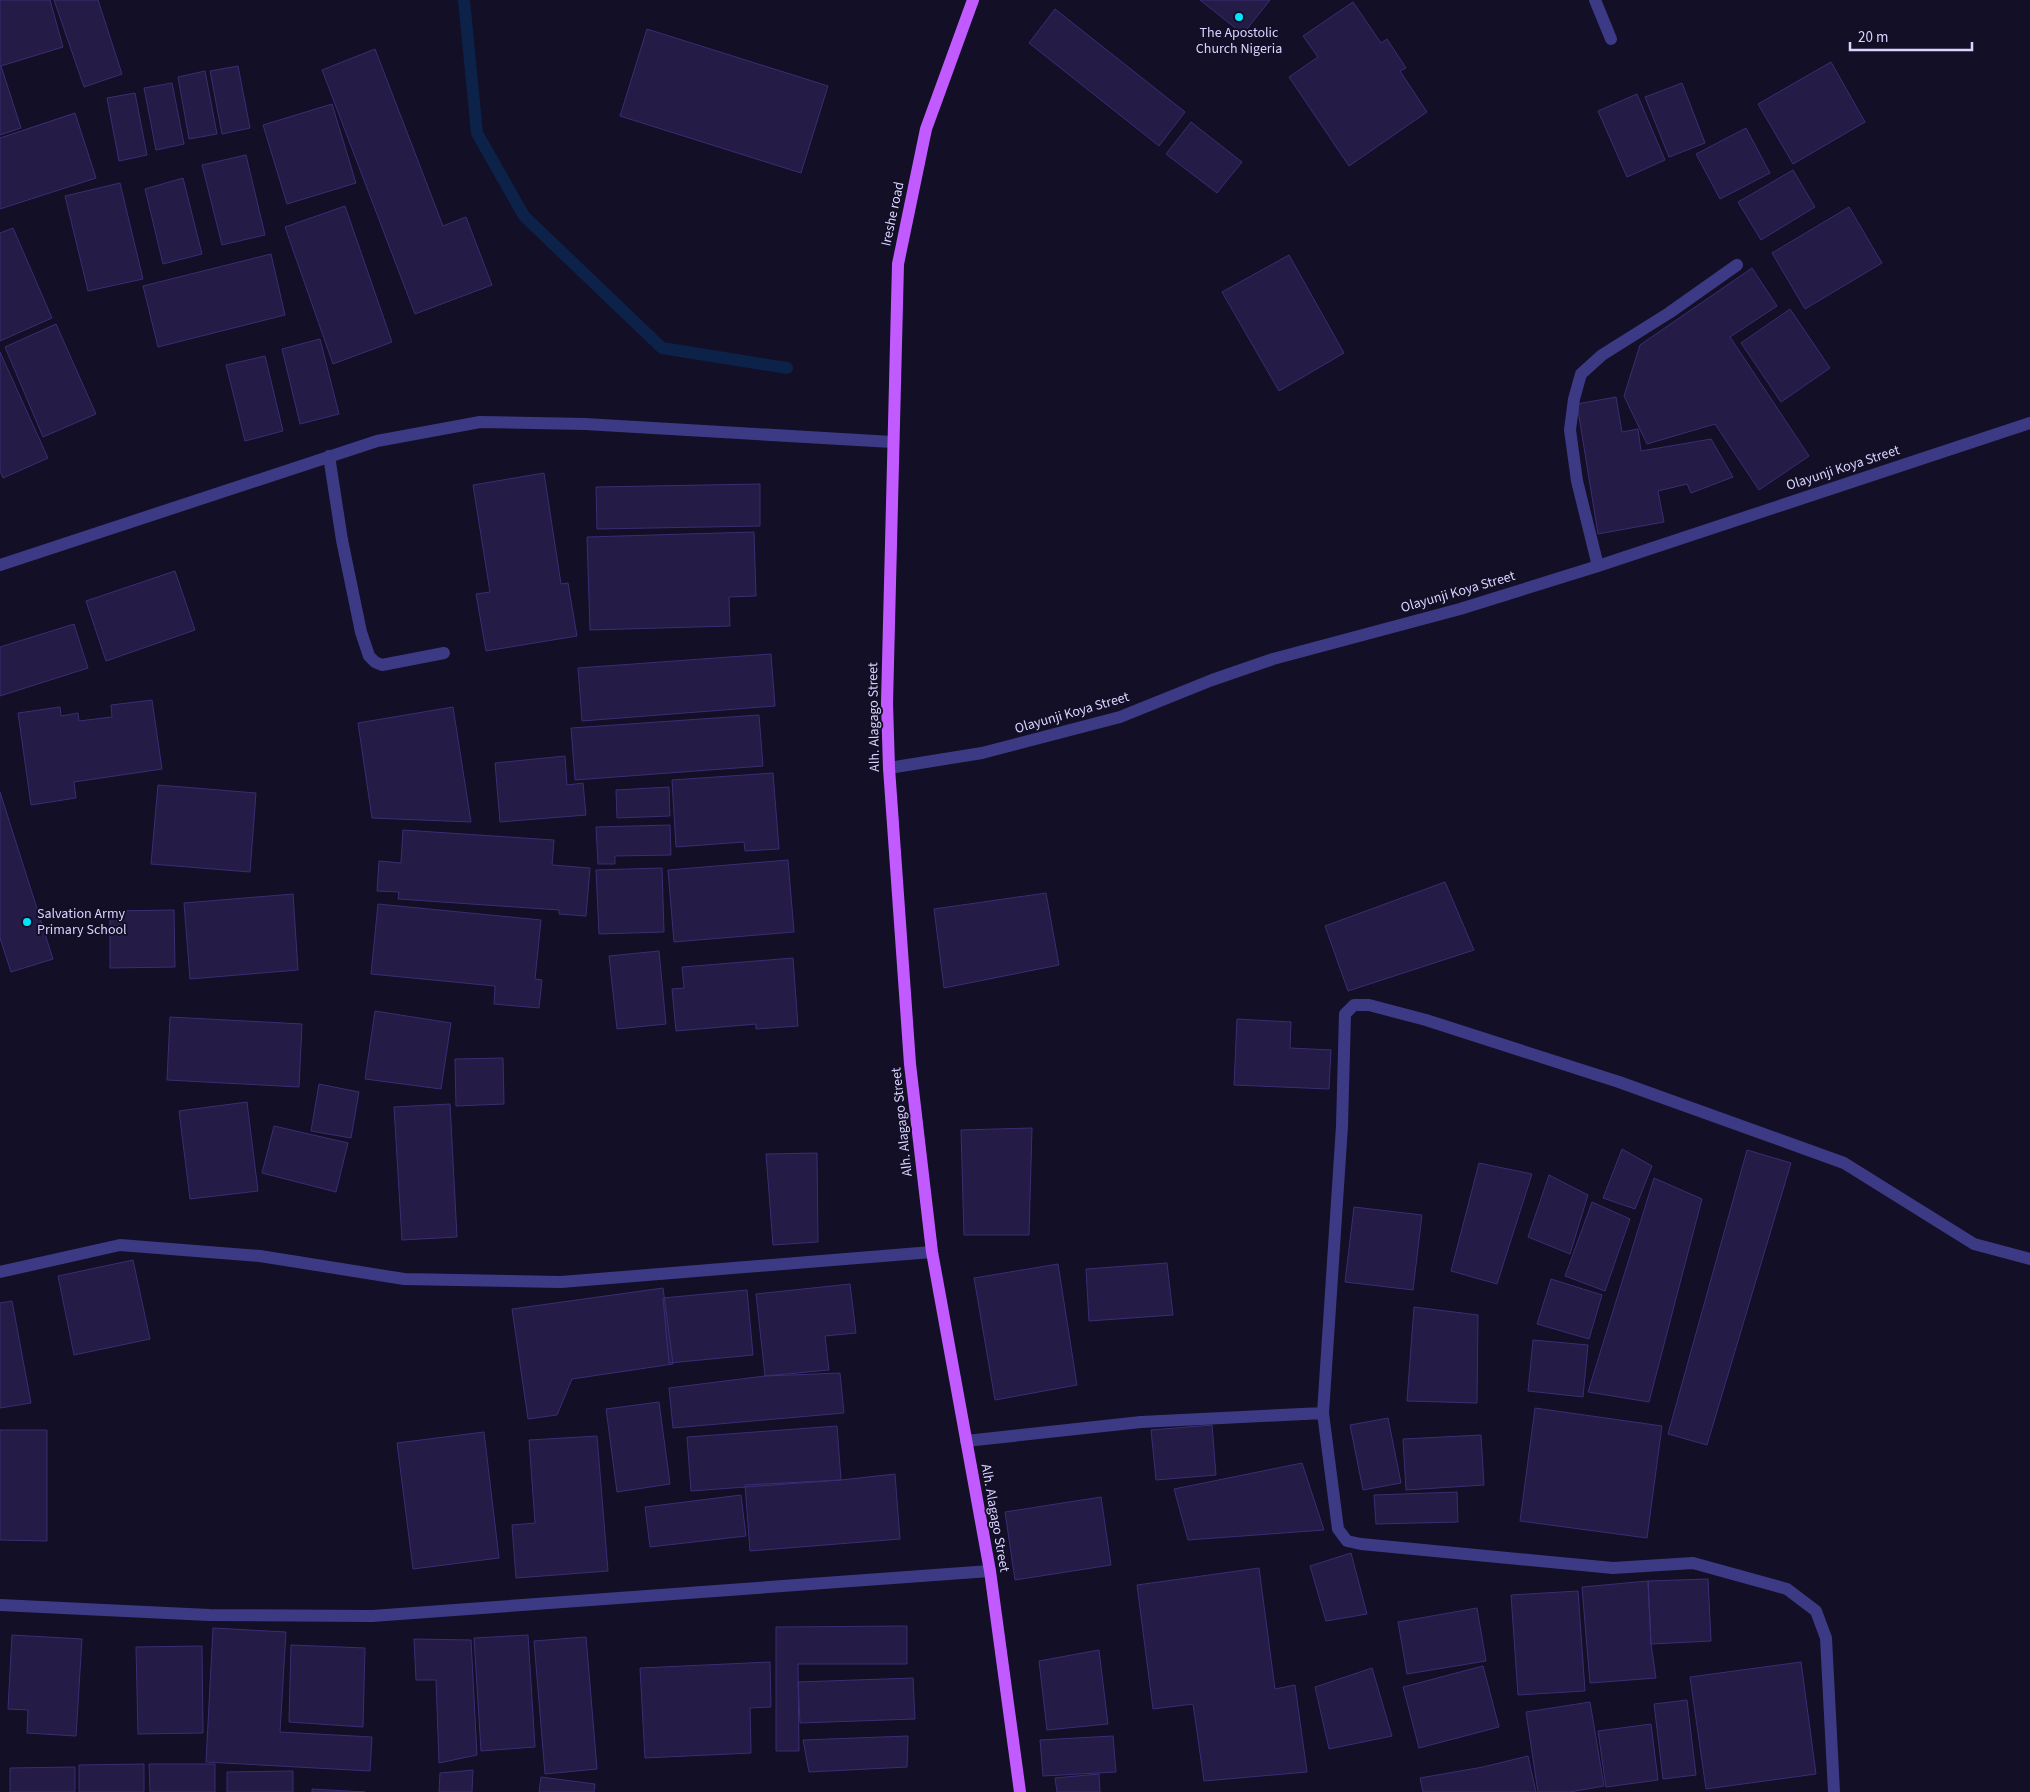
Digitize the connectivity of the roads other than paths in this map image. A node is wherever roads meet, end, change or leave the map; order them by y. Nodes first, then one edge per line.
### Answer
1 (973, 0) edge
2 (1595, 0) edge
3 (1611, 39) dead end
4 (1737, 265) dead end
5 (2030, 423) edge
6 (892, 442) junction
7 (328, 456) junction
8 (1, 562) edge
9 (1598, 566) junction
10 (444, 653) dead end
11 (889, 768) junction
12 (932, 1252) junction
13 (2030, 1259) edge
14 (0, 1272) edge
15 (1323, 1413) junction
16 (966, 1441) junction
17 (990, 1571) junction
18 (0, 1605) edge
19 (1020, 1792) edge
20 (1834, 1792) edge

1 - 6 main road, Ireshe road
2 - 3 street
4 - 9 street
5 - 9 street, Olayunji Koya Street
6 - 7 street
6 - 11 main road, Alh. Alagago Street
7 - 8 street
7 - 10 street
9 - 11 street, Olayunji Koya Street
11 - 12 main road, Alh. Alagago Street
12 - 14 street
12 - 16 main road, Alh. Alagago Street
13 - 15 street
15 - 16 street
15 - 20 street
16 - 17 main road, Alh. Alagago Street
17 - 18 street
17 - 19 main road, Alh. Alagago Street

